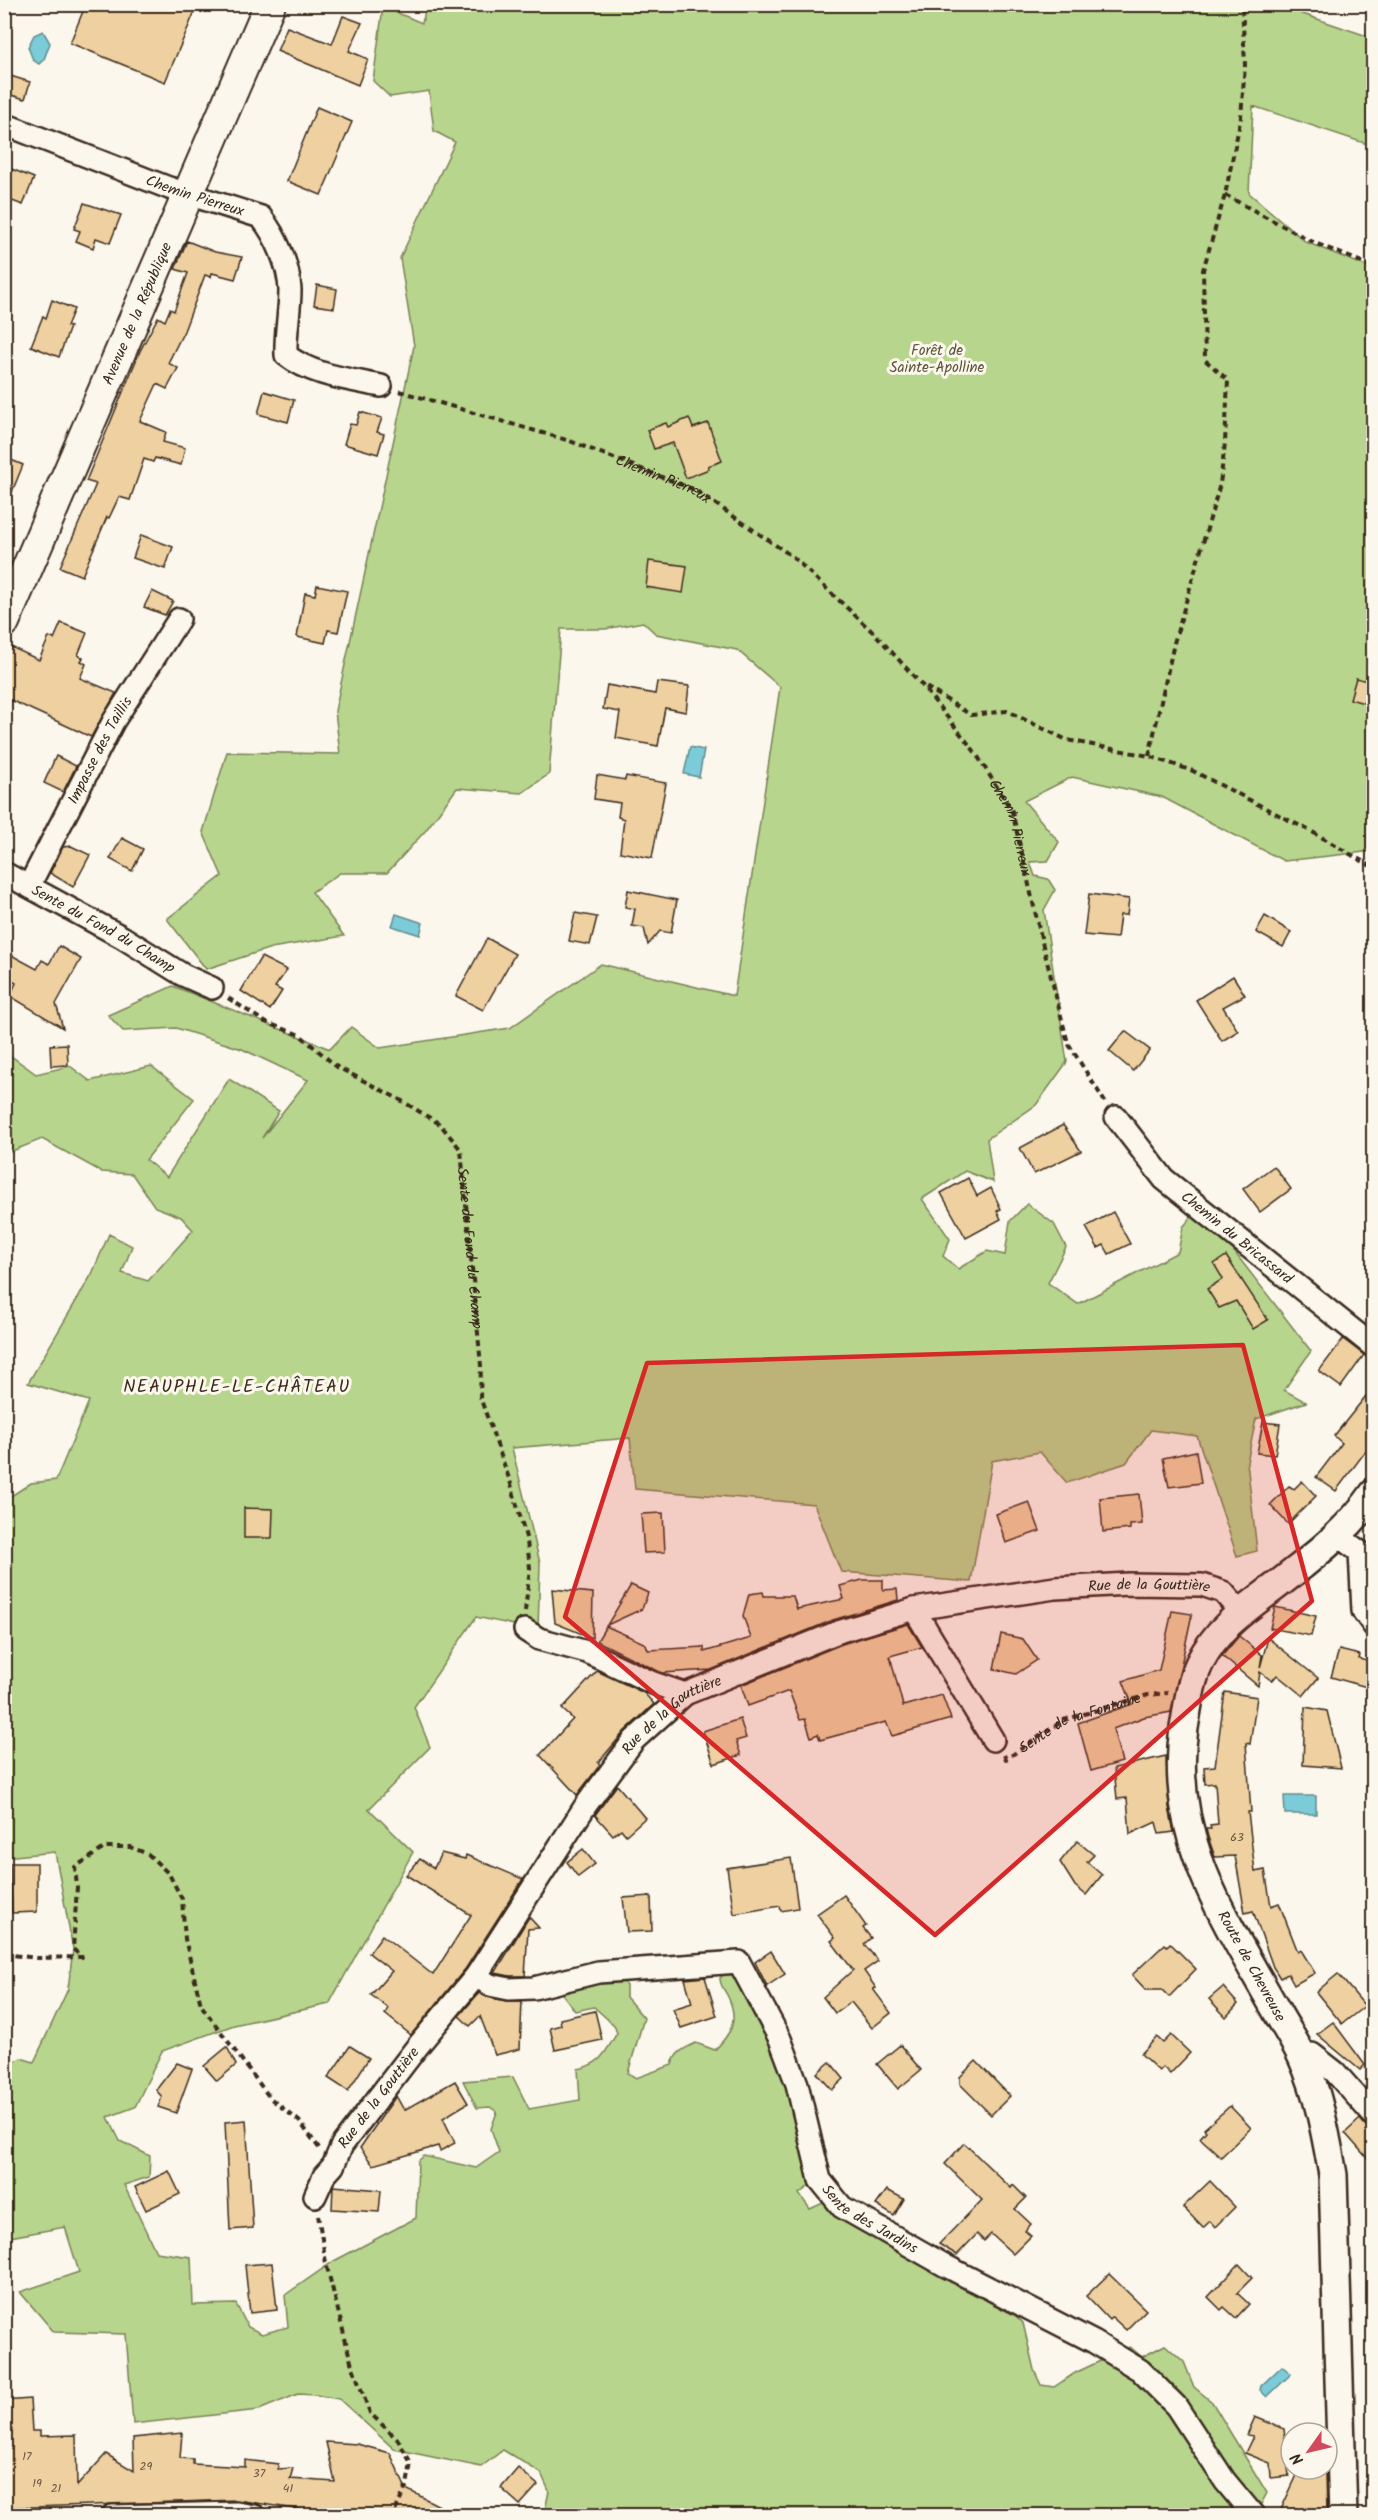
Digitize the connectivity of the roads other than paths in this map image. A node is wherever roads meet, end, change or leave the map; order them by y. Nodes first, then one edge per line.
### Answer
1 (270, 4) edge
2 (4, 124) edge
3 (189, 193) junction
4 (381, 386) road end
5 (8, 603) edge
6 (179, 619) dead end
7 (4, 873) edge
8 (29, 886) junction
9 (212, 987) road end
10 (1116, 1117) road end
11 (1374, 1347) edge
12 (1374, 1493) edge
13 (1337, 1535) junction
14 (914, 1609) junction
15 (1240, 1612) junction
16 (1374, 1626) edge
17 (525, 1630) road end
18 (685, 1694) junction
19 (993, 1740) road end
20 (476, 1976) junction
21 (1302, 2057) junction
22 (1374, 2116) edge
23 (315, 2196) road end
24 (112, 2516) edge
25 (255, 2516) edge
26 (1254, 2516) edge
27 (1343, 2516) edge

1 - 3 main road, Avenue de la République
2 - 3 street, Chemin Pierreux
3 - 4 street, Chemin Pierreux
3 - 5 main road, Avenue de la République
6 - 8 street, Impasse des Taillis
7 - 8 street, Sente du Fond du Champ
8 - 9 street, Sente du Fond du Champ
10 - 11 street, Chemin du Bricassard
12 - 13 street, Route de Chevreuse
13 - 15 street, Route de Chevreuse
13 - 16 street
14 - 15 street, Rue de la Gouttière
14 - 18 street, Rue de la Gouttière
14 - 19 street
15 - 21 street, Route de Chevreuse
17 - 18 street
18 - 20 street, Rue de la Gouttière
20 - 23 street, Rue de la Gouttière
20 - 26 street, Sente des Jardins
21 - 22 street
21 - 27 street, Route de Chevreuse
24 - 25 street

